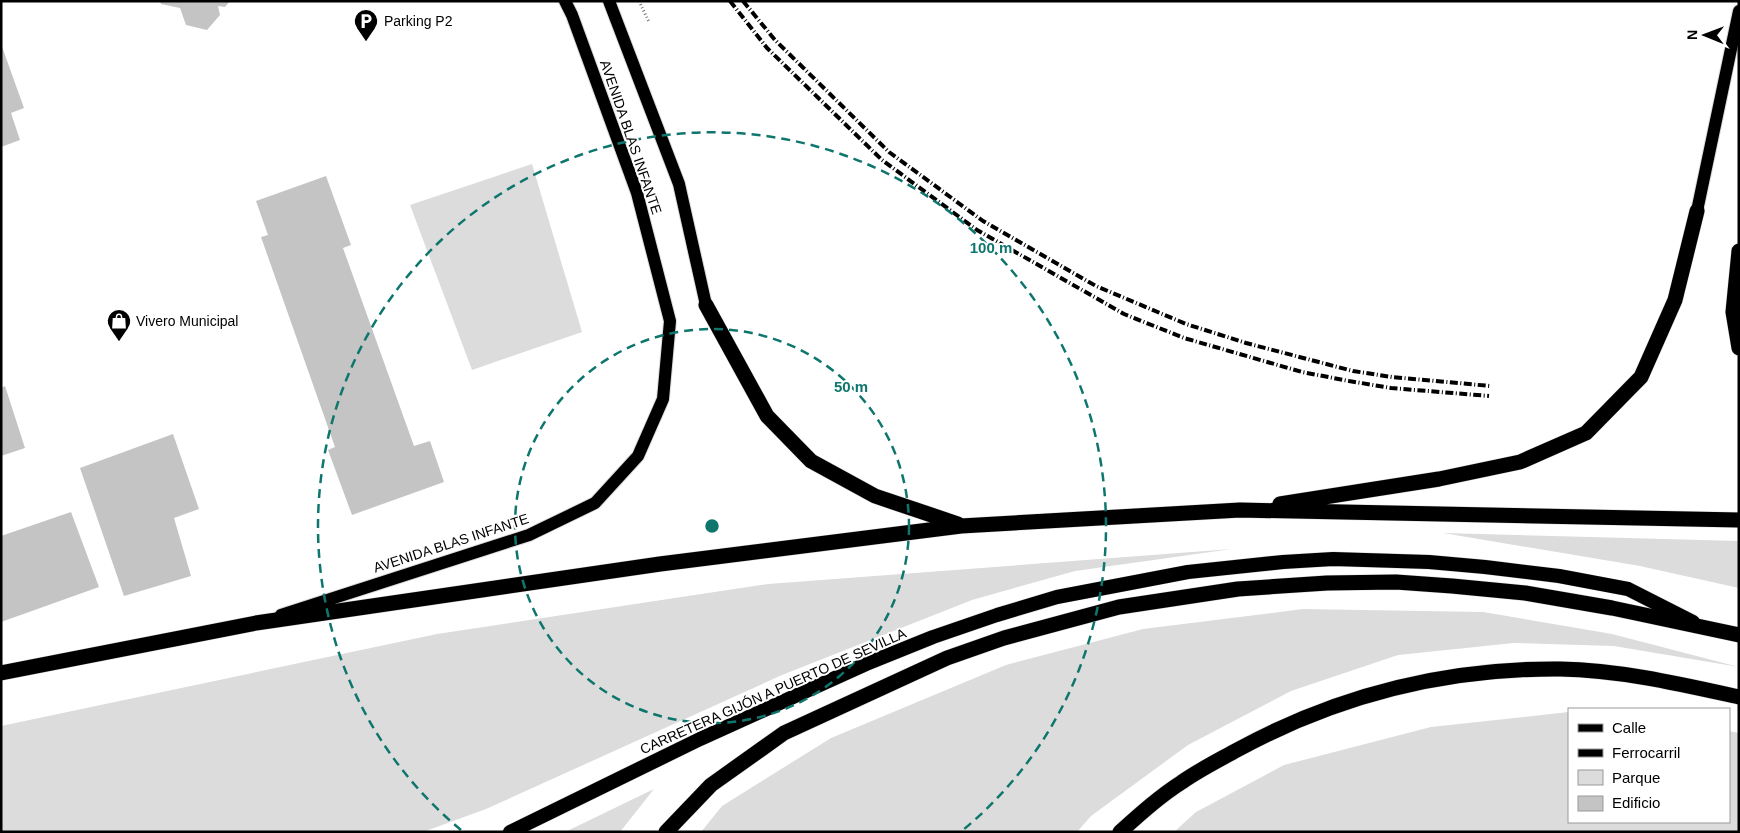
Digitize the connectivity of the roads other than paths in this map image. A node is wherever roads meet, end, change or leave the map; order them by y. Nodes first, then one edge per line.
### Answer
1 (565, 1) edge
2 (609, 1) edge
3 (1739, 11) edge
4 (1697, 211) joint
5 (1739, 251) edge
6 (706, 305) joint
7 (1739, 348) edge
8 (1240, 510) junction
9 (1739, 520) edge
10 (962, 526) junction
11 (256, 623) junction
12 (1703, 627) junction
13 (1739, 635) edge
14 (1, 673) edge
15 (1739, 697) edge
16 (510, 832) edge
17 (666, 832) edge
18 (1120, 832) edge

1 - 11 main road, AVENIDA BLAS INFANTE
2 - 6 main road, AVENIDA BLAS INFANTE
3 - 4 main road
4 - 8 highway
5 - 7 highway
6 - 10 highway
8 - 9 highway
8 - 10 highway
10 - 11 highway
11 - 14 highway
12 - 13 highway
12 - 16 highway, CARRETERA GIJÓN A PUERTO DE SEVILLA
12 - 17 highway
15 - 18 highway

